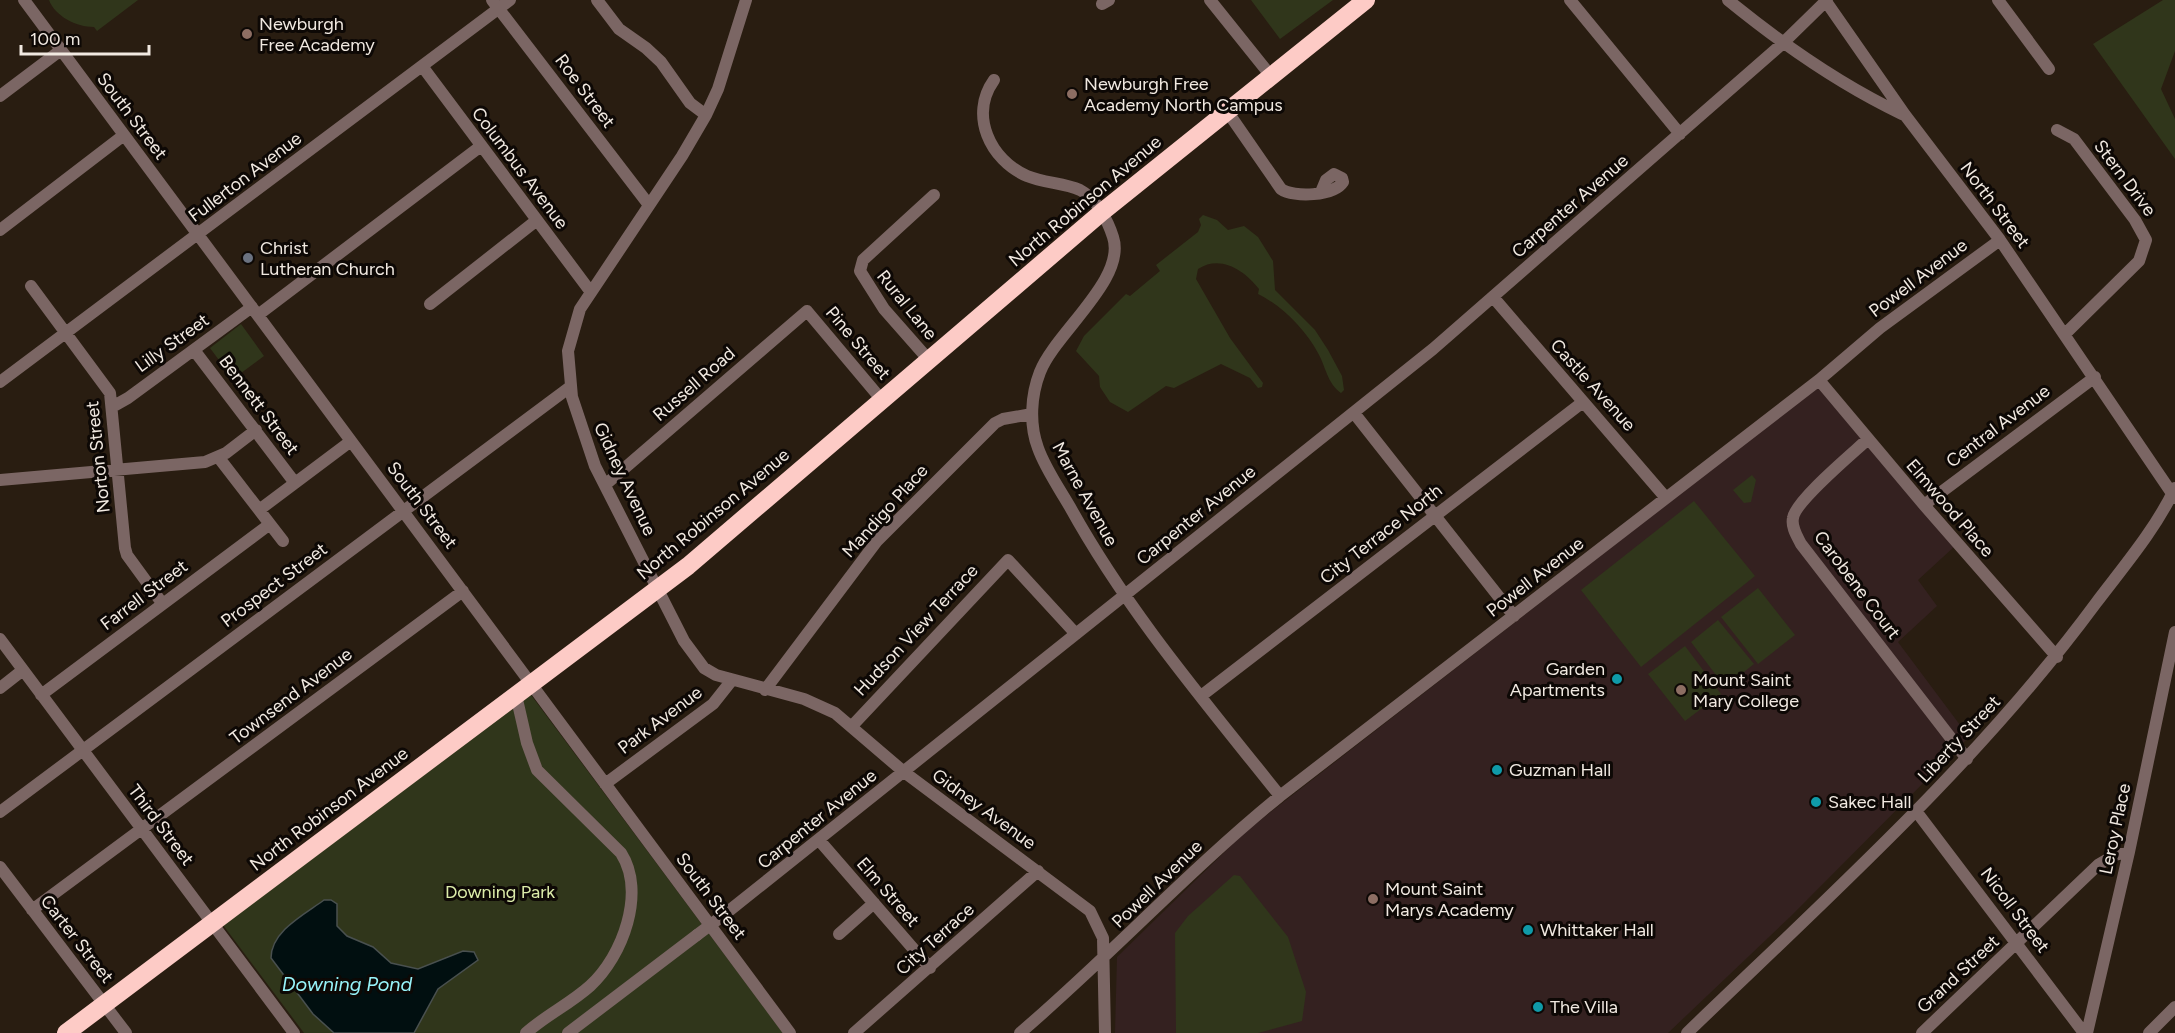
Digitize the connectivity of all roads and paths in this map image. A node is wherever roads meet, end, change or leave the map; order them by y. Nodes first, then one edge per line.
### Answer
1 (24, 0) edge
2 (510, 0) edge
3 (597, 0) edge
4 (746, 0) edge
5 (1210, 0) edge
6 (1366, 0) edge
7 (1570, 0) edge
8 (1728, 0) edge
9 (1826, 0) edge
10 (1998, 0) edge
11 (495, 4) edge
12 (1782, 44) junction
13 (61, 50) junction
14 (422, 66) junction
15 (2049, 69) dead end
16 (1271, 76) junction
17 (994, 80) dead end
18 (1883, 85) junction
19 (1866, 95) junction
20 (0, 96) edge
21 (1227, 111) junction
22 (706, 115) junction
23 (1905, 115) junction
24 (2057, 130) dead end
25 (1680, 134) junction
26 (124, 135) junction
27 (481, 146) junction
28 (1321, 192) dead end
29 (934, 195) dead end
30 (649, 205) junction
31 (1102, 212) junction
32 (537, 220) junction
33 (0, 230) edge
34 (198, 235) junction
35 (2000, 240) junction
36 (31, 286) dead end
37 (590, 291) junction
38 (1493, 297) junction
39 (430, 304) dead end
40 (807, 310) joint
41 (255, 311) junction
42 (65, 333) junction
43 (2065, 334) junction
44 (194, 350) junction
45 (928, 359) junction
46 (2095, 377) junction
47 (1819, 380) junction
48 (0, 382) edge
49 (570, 387) junction
50 (881, 399) junction
51 (1583, 402) junction
52 (112, 407) junction
53 (1354, 413) junction
54 (1032, 414) junction
55 (256, 430) junction
56 (1868, 439) junction
57 (351, 441) junction
58 (219, 458) junction
59 (118, 470) junction
60 (0, 480) edge
61 (295, 483) junction
62 (605, 485) junction
63 (2174, 493) edge
64 (1666, 498) junction
65 (1924, 506) junction
66 (259, 510) junction
67 (404, 511) junction
68 (1434, 516) junction
69 (270, 524) junction
70 (283, 541) dead end
71 (658, 588) junction
72 (463, 591) junction
73 (1123, 596) junction
74 (162, 603) junction
75 (1514, 616) junction
76 (2175, 632) edge
77 (1077, 634) junction
78 (0, 639) edge
79 (2056, 657) junction
80 (23, 670) junction
81 (732, 680) junction
82 (532, 683) junction
83 (0, 688) edge
84 (765, 690) junction
85 (41, 695) junction
86 (516, 695) junction
87 (1201, 696) junction
88 (852, 726) junction
89 (83, 751) junction
90 (1967, 759) junction
91 (904, 772) junction
92 (605, 784) junction
93 (1280, 796) junction
94 (1916, 811) junction
95 (0, 812) edge
96 (142, 831) junction
97 (819, 840) junction
98 (2129, 852) junction
99 (0, 867) edge
100 (1038, 871) junction
101 (874, 903) junction
102 (32, 910) junction
103 (211, 923) junction
104 (839, 934) dead end
105 (2018, 943) junction
106 (1105, 958) junction
107 (930, 968) junction
108 (105, 1004) junction
109 (2175, 1007) edge
110 (66, 1033) edge
111 (126, 1033) edge
112 (294, 1033) edge
113 (526, 1033) edge
114 (568, 1033) edge
115 (790, 1033) edge
116 (854, 1033) edge
117 (1020, 1033) edge
118 (1105, 1033) edge
119 (1687, 1033) edge
120 (1922, 1033) edge
121 (2083, 1033) edge
122 (2149, 1033) edge

1 - 13 street, South Street
2 - 11 street, Fullerton Avenue
3 - 22 street
4 - 22 street, Gidney Avenue
5 - 16 street
6 - 16 highway, North Robinson Avenue
7 - 25 street
8 - 12 street, North Street
9 - 12 street, Carpenter Avenue
9 - 18 street
10 - 15 street
11 - 14 street, Fullerton Avenue
11 - 30 street, Roe Street
12 - 19 street, North Street
12 - 25 street, Carpenter Avenue
13 - 20 street
13 - 26 street, South Street
14 - 27 street, Columbus Avenue
14 - 34 street, Fullerton Avenue
16 - 21 highway, North Robinson Avenue
17 - 31 street
18 - 19 street
18 - 23 street
19 - 23 street, North Street
21 - 28 street
21 - 31 highway, North Robinson Avenue
22 - 30 street, Gidney Avenue
23 - 35 street, North Street
24 - 43 street, Stern Drive
25 - 38 street, Carpenter Avenue
26 - 33 street
26 - 34 street, South Street
27 - 32 street, Columbus Avenue
27 - 41 street, Lilly Street
29 - 45 street, Rural Lane
30 - 37 street, Gidney Avenue
31 - 45 highway, North Robinson Avenue
31 - 54 street, Marne Avenue
32 - 37 street, Columbus Avenue
32 - 39 street
34 - 41 street, South Street
34 - 42 street, Fullerton Avenue
35 - 43 street, North Street
35 - 47 street, Powell Avenue
36 - 42 street, Norton Street
37 - 49 street, Gidney Avenue
38 - 51 street, Castle Avenue
38 - 53 street, Carpenter Avenue
40 - 50 street, Pine Street
40 - 62 street, Russell Road
41 - 44 street, Lilly Street
41 - 57 street, South Street
42 - 48 street, Fullerton Avenue
42 - 52 street, Norton Street
43 - 46 street, North Street
44 - 52 street, Lilly Street
44 - 55 street, Bennett Street
45 - 50 highway, North Robinson Avenue
46 - 63 street, North Street
46 - 65 street, Central Avenue
47 - 56 street, Elmwood Place
47 - 64 street, Powell Avenue
49 - 62 street, Gidney Avenue
49 - 67 street, Prospect Street
50 - 71 highway, North Robinson Avenue
51 - 64 street, Castle Avenue
51 - 68 street, City Terrace North
52 - 59 street, Norton Street
53 - 68 street
53 - 73 street, Carpenter Avenue
54 - 73 street, Marne Avenue
54 - 84 street, Mandigo Place
55 - 58 street
55 - 61 street, Bennett Street
56 - 65 street, Elmwood Place
56 - 90 street, Carobene Court
57 - 61 street
57 - 67 street, South Street
58 - 59 street
58 - 66 street
59 - 60 street
59 - 74 street, Norton Street
61 - 66 street
62 - 71 street, Gidney Avenue
63 - 79 street, Liberty Street
64 - 75 street, Powell Avenue
65 - 79 street, Elmwood Place
66 - 69 street
67 - 72 street, South Street
67 - 89 street, Prospect Street
68 - 75 street
68 - 87 street, City Terrace North
69 - 70 street
69 - 74 street, Farrell Street
71 - 81 street, Gidney Avenue
71 - 82 highway, North Robinson Avenue
72 - 82 street, South Street
72 - 96 street, Townsend Avenue
73 - 77 street, Carpenter Avenue
73 - 87 street, Marne Avenue
74 - 85 street, Farrell Street
75 - 93 street, Powell Avenue
76 - 98 street, Leroy Place
77 - 88 street, Hudson View Terrace
77 - 91 street, Carpenter Avenue
78 - 80 street, Third Street
79 - 90 street, Liberty Street
80 - 83 street
80 - 85 street, Third Street
81 - 84 street, Gidney Avenue
81 - 92 street, Park Avenue
82 - 86 highway, North Robinson Avenue
82 - 92 street, South Street
84 - 88 street, Gidney Avenue
85 - 89 street, Third Street
86 - 103 highway, North Robinson Avenue
86 - 113 street
87 - 93 street, Marne Avenue
88 - 91 street, Gidney Avenue
89 - 95 street, Prospect Street
89 - 96 street, Third Street
90 - 94 street, Liberty Street
91 - 97 street, Carpenter Avenue
91 - 100 street, Gidney Avenue
92 - 115 street, South Street
93 - 106 street, Powell Avenue
94 - 105 street, Nicoll Street
94 - 119 street, Liberty Street
96 - 102 street, Townsend Avenue
96 - 103 street, Third Street
97 - 101 street, Elm Street
97 - 114 street, Carpenter Avenue, bridge
98 - 105 street, Grand Street
98 - 121 street, Leroy Place
99 - 102 street, Carter Street
100 - 106 street, Gidney Avenue
100 - 107 street, City Terrace
101 - 104 street
101 - 107 street, Elm Street
102 - 108 street, Carter Street
103 - 108 highway, North Robinson Avenue
103 - 112 street, Third Street
105 - 120 street, Grand Street
105 - 121 street, Nicoll Street
106 - 117 street, Powell Avenue
106 - 118 street, Gidney Avenue
107 - 116 street, City Terrace
108 - 110 highway, North Robinson Avenue
108 - 111 street, Carter Street
109 - 122 street

